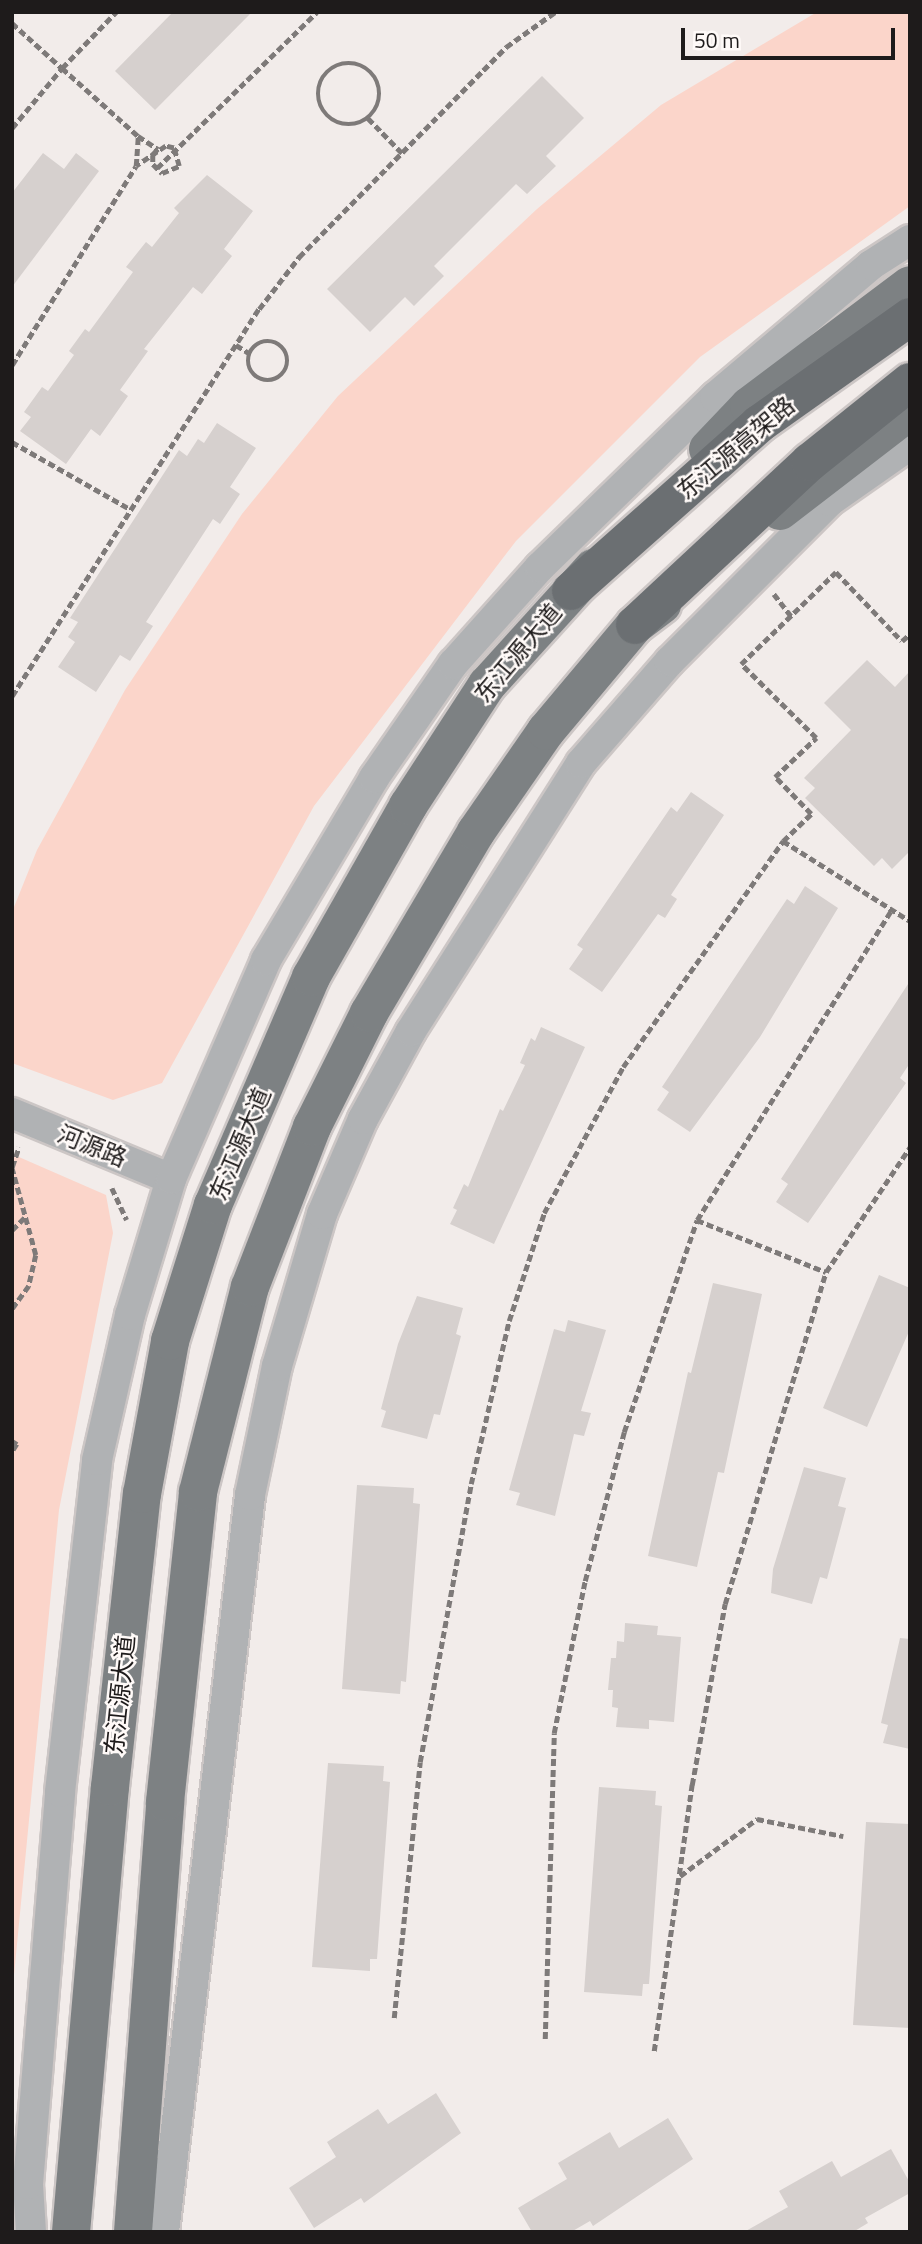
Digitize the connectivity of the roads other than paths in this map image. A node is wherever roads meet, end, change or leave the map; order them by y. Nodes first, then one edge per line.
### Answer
1 (910, 240) edge
2 (910, 285) edge
3 (910, 317) edge
4 (910, 383) edge
5 (910, 411) edge
6 (910, 445) edge
7 (571, 591) junction
8 (635, 625) junction
9 (12, 1114) edge
10 (172, 1179) junction
11 (74, 2189) junction
12 (136, 2222) edge
13 (31, 2232) edge
14 (58, 2232) edge
15 (71, 2232) edge
16 (164, 2232) edge

1 - 10 street
2 - 7 main road, 东江源大道
3 - 7 highway, 东江源高架路
4 - 8 highway
5 - 8 main road
6 - 16 street
7 - 11 main road, 东江源大道
8 - 12 main road
9 - 10 street, 河源路
10 - 13 street
11 - 14 main road
11 - 15 main road, 东江源大道

